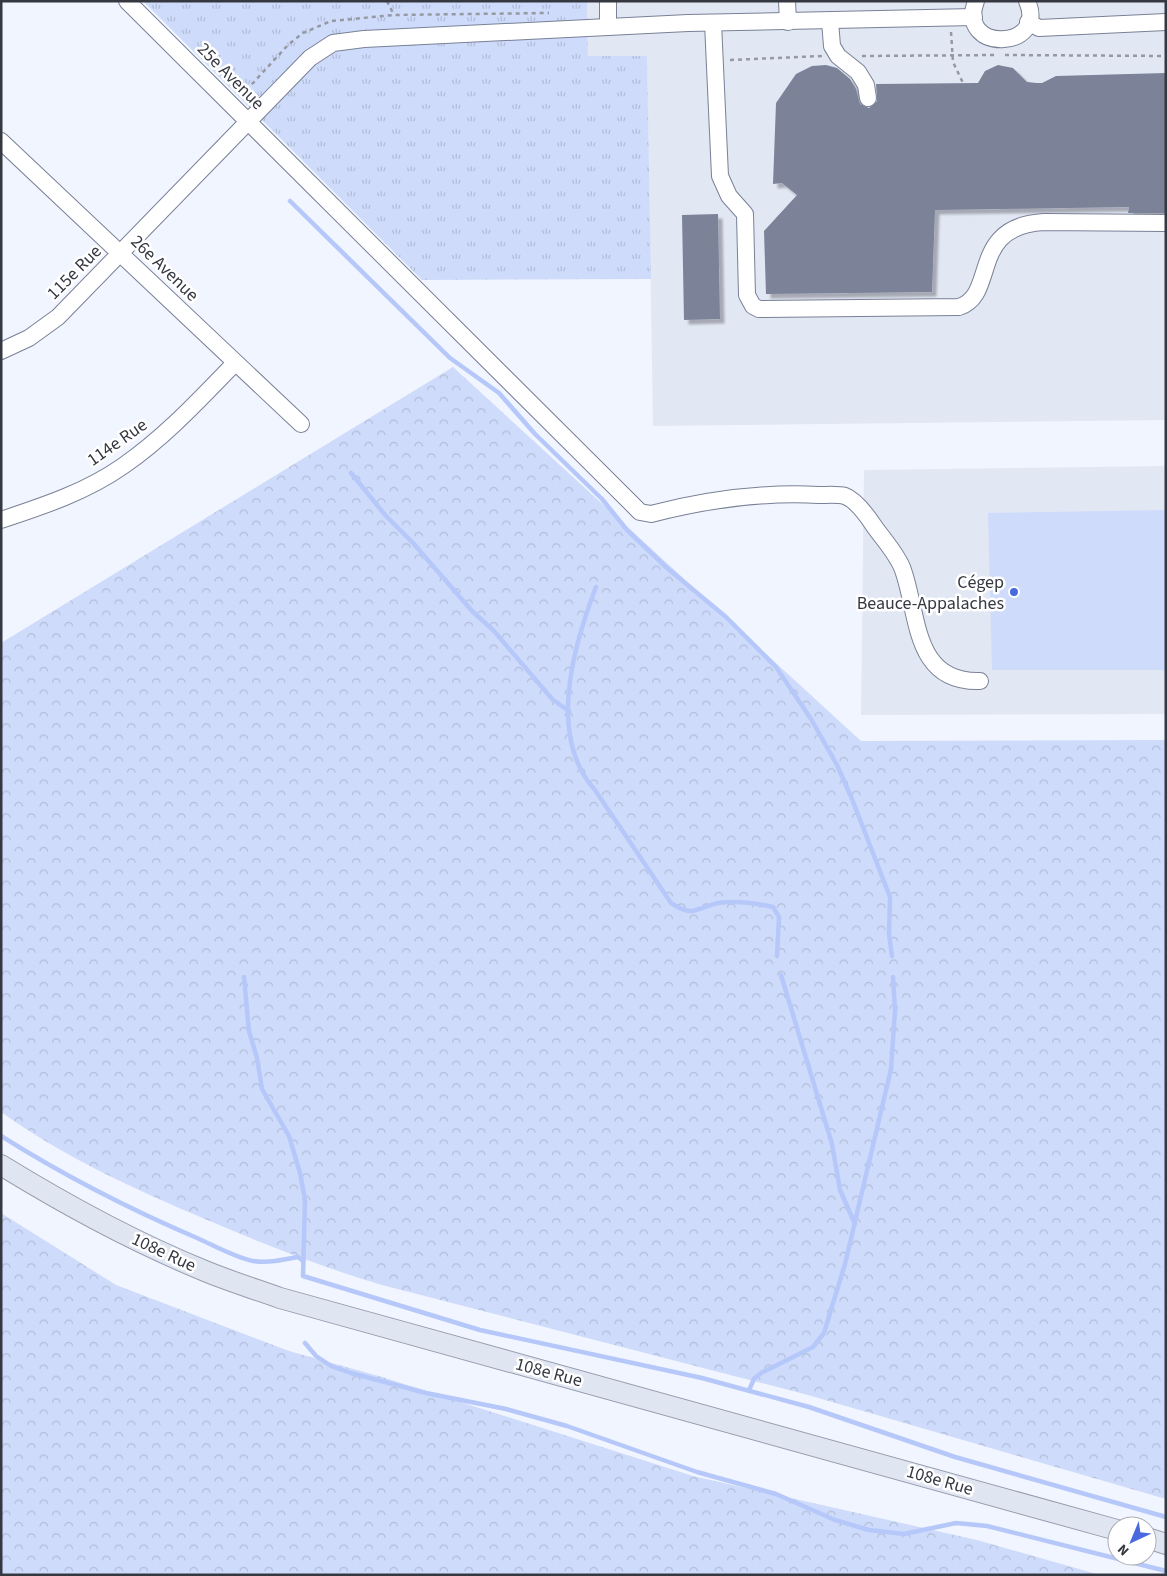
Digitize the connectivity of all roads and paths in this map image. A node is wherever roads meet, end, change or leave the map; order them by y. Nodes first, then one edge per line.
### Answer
1 (127, 1) edge
2 (387, 1) edge
3 (608, 1) edge
4 (787, 1) edge
5 (1027, 1) edge
6 (975, 9) edge
7 (394, 15) dead end
8 (950, 19) junction
9 (830, 21) junction
10 (788, 22) junction
11 (1028, 22) junction
12 (1166, 22) edge
13 (713, 23) junction
14 (608, 27) junction
15 (1057, 55) dead end
16 (818, 56) dead end
17 (861, 56) dead end
18 (937, 56) dead end
19 (1166, 56) edge
20 (715, 61) junction
21 (963, 83) dead end
22 (868, 98) dead end
23 (247, 121) junction
24 (1, 141) edge
25 (1166, 223) edge
26 (121, 253) junction
27 (1, 351) edge
28 (235, 363) junction
29 (301, 424) dead end
30 (1, 520) edge
31 (980, 681) dead end
32 (1, 1165) edge
33 (1107, 1527) edge

1 - 23 street, 25e Avenue
2 - 7 path
3 - 14 street
4 - 10 street
5 - 11 street
6 - 8 street, 115e Rue
6 - 11 street
8 - 9 street, 115e Rue
8 - 21 path
9 - 10 street, 115e Rue
9 - 22 street
10 - 13 street, 115e Rue
11 - 12 street
13 - 14 street, 115e Rue
13 - 20 street
14 - 23 street, 115e Rue
15 - 19 path
16 - 20 path
17 - 18 path
20 - 25 street
23 - 26 street, 115e Rue
23 - 31 street, 25e Avenue
24 - 26 street, 26e Avenue
26 - 27 street, 115e Rue
26 - 28 street, 26e Avenue
28 - 29 street, 26e Avenue
28 - 30 street, 114e Rue
32 - 33 main road, 108e Rue

